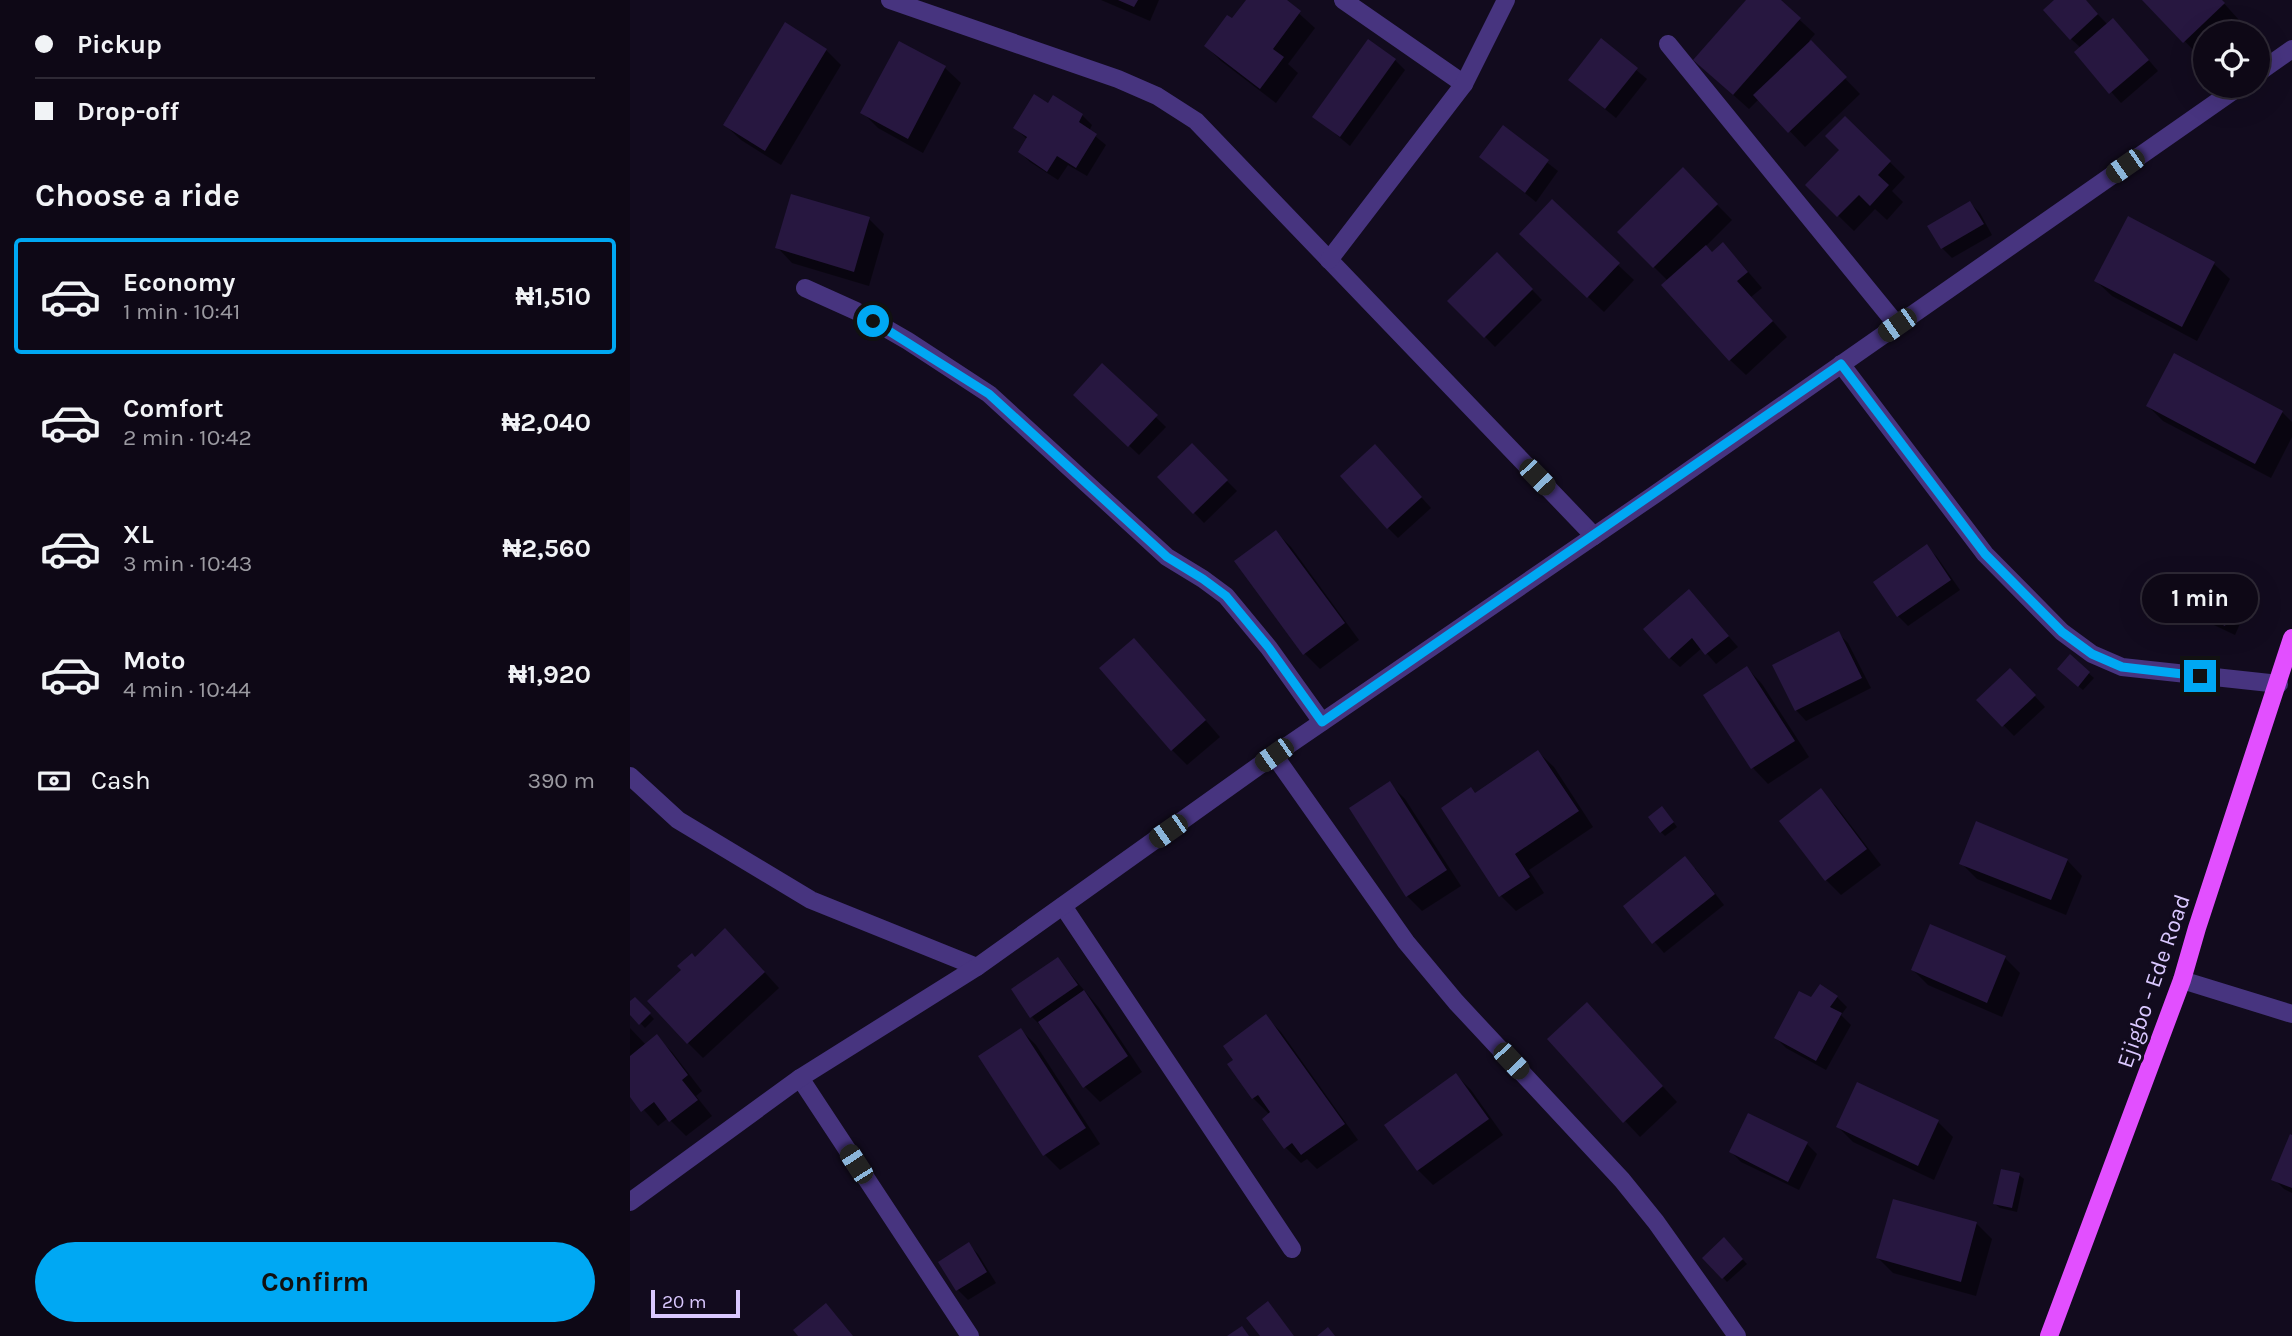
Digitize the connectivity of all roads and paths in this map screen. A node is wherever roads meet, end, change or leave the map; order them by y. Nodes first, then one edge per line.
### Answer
1 (890, 0) edge
2 (1343, 0) edge
3 (1506, 0) edge
4 (1668, 44) dead end
5 (2292, 49) edge
6 (2270, 65) edge
7 (1464, 84) junction
8 (2223, 98) edge
9 (1329, 260) junction
10 (805, 288) dead end
11 (1897, 325) junction
12 (1841, 364) junction
13 (1594, 536) junction
14 (2292, 638) edge
15 (2279, 684) junction
16 (1322, 722) junction
17 (1274, 755) junction
18 (630, 776) edge
19 (1063, 906) junction
20 (977, 967) junction
21 (2182, 980) junction
22 (2292, 1014) edge
23 (800, 1078) junction
24 (630, 1202) edge
25 (1292, 1249) dead end
26 (970, 1336) edge
27 (1737, 1336) edge
28 (2049, 1336) edge

1 - 9 street
2 - 7 street
3 - 7 street
4 - 11 street
5 - 6 street
7 - 9 street
8 - 11 street
9 - 13 street
10 - 16 street
11 - 12 street
12 - 13 street
12 - 15 street
13 - 16 street
14 - 15 main road, Ejigbo - Ede Road
15 - 21 main road, Ejigbo - Ede Road
16 - 17 street
17 - 19 street
17 - 27 street
18 - 20 street
19 - 20 street
19 - 25 street
20 - 23 street
21 - 22 street
21 - 28 main road, Ejigbo - Ede Road
23 - 24 street
23 - 26 street

